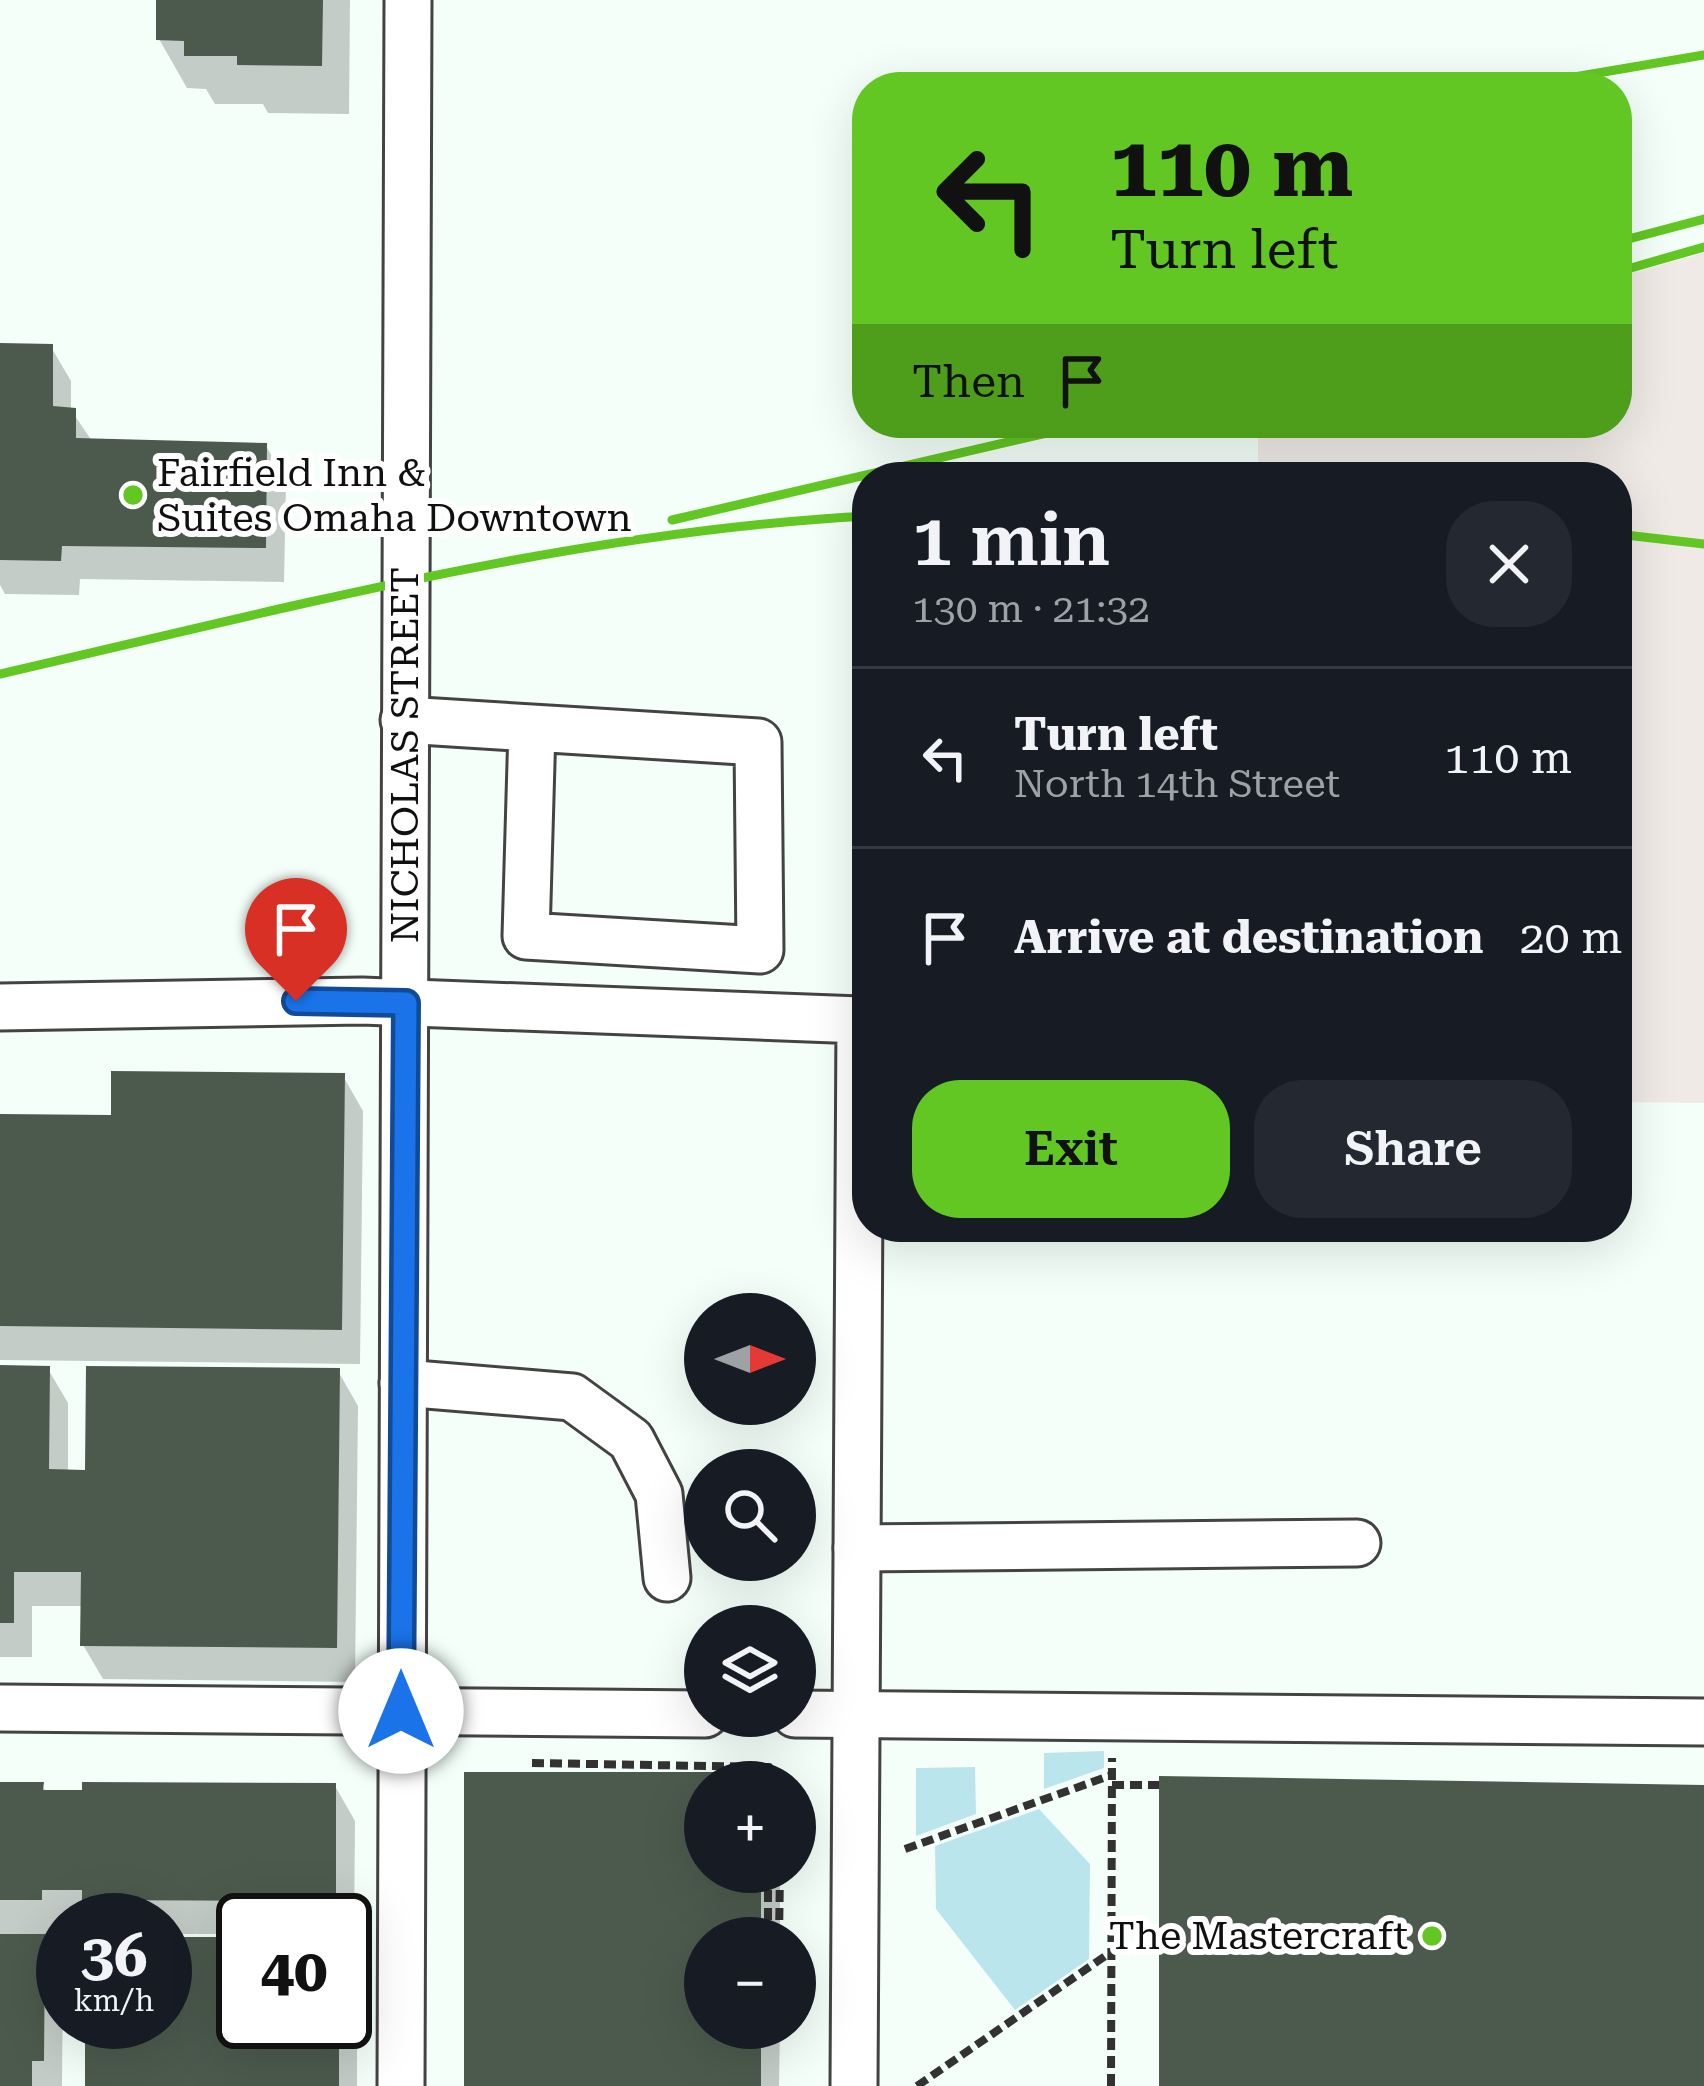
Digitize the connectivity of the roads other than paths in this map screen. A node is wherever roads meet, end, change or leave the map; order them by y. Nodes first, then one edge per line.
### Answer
1 (408, 0) edge
2 (404, 720) junction
3 (532, 728) junction
4 (406, 1003) junction
5 (0, 1006) edge
6 (852, 1020) edge
7 (858, 1242) edge
8 (403, 1383) junction
9 (1357, 1544) dead end
10 (856, 1548) junction
11 (667, 1578) dead end
12 (0, 1708) edge
13 (401, 1711) junction
14 (684, 1714) edge
15 (816, 1714) edge
16 (856, 1714) junction
17 (1704, 1722) edge
18 (401, 2086) edge
19 (854, 2086) edge

1 - 2 street, NICHOLAS STREET
2 - 3 street
2 - 4 street, NICHOLAS STREET
3 - 3 street
4 - 5 street
4 - 6 street
4 - 8 street, NICHOLAS STREET
7 - 10 street
8 - 11 street
8 - 13 street, NICHOLAS STREET
9 - 10 street
10 - 16 street
12 - 13 street
13 - 14 street
13 - 18 street, NICHOLAS STREET
15 - 16 street
16 - 17 street
16 - 19 street

